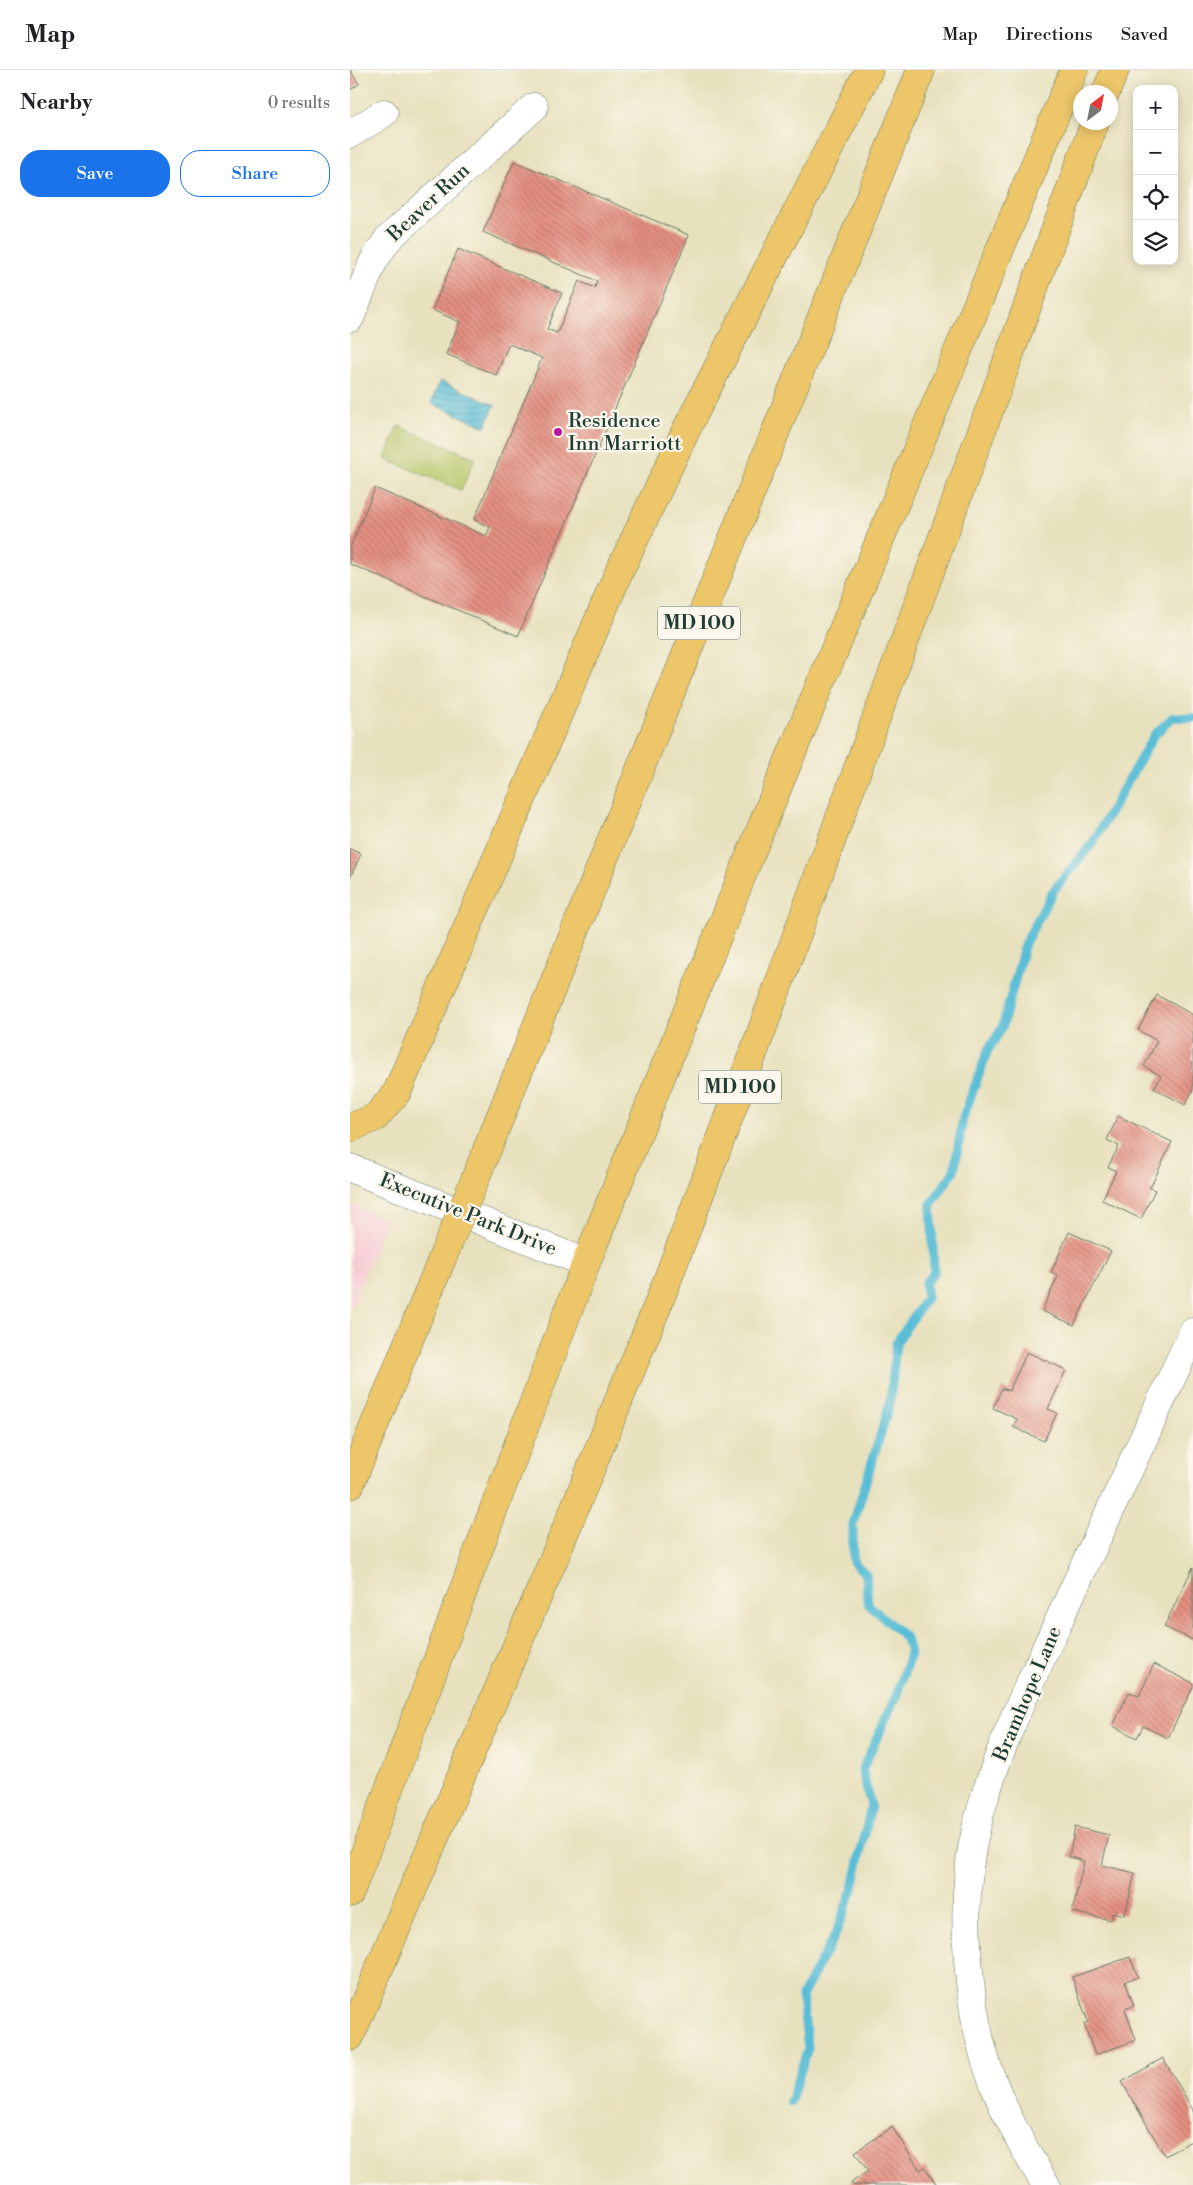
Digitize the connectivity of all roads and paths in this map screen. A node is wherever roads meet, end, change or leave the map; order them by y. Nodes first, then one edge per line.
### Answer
1 (868, 70) edge
2 (921, 70) edge
3 (1074, 70) edge
4 (1115, 70) edge
5 (1109, 85) edge
6 (534, 107) dead end
7 (384, 113) dead end
8 (1092, 130) edge
9 (350, 134) edge
10 (350, 318) edge
11 (350, 1128) edge
12 (350, 1168) edge
13 (586, 1263) junction
14 (1193, 1332) edge
15 (350, 1485) edge
16 (350, 1893) edge
17 (350, 2037) edge
18 (1046, 2185) edge

1 - 11 highway
2 - 15 highway, MD 100, bridge
3 - 13 highway
4 - 5 highway
6 - 10 street, Beaver Run
7 - 9 street
8 - 17 highway, MD 100
12 - 13 street, Executive Park Drive
13 - 16 highway
14 - 18 street, Bramhope Lane

